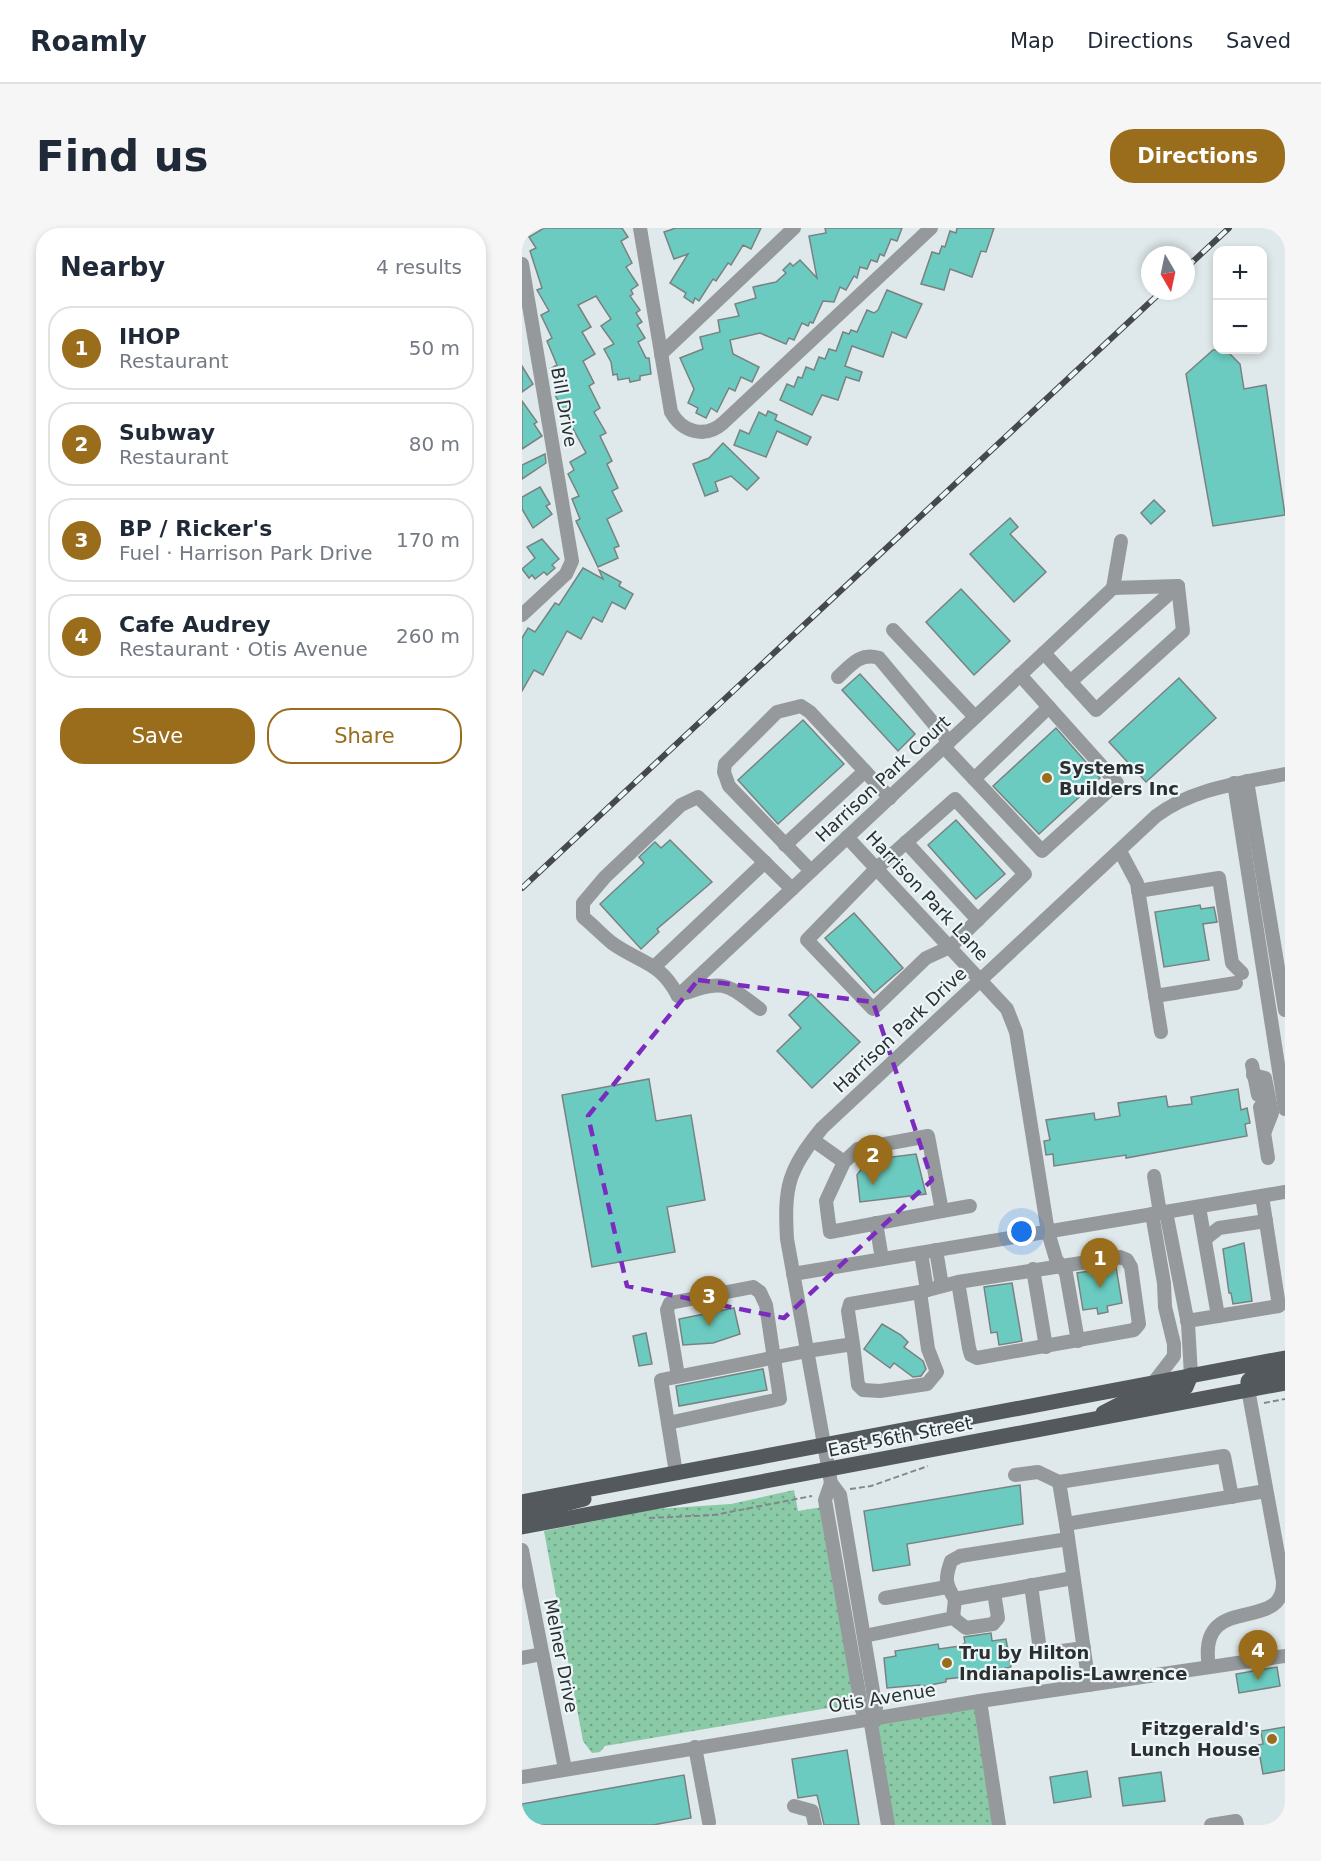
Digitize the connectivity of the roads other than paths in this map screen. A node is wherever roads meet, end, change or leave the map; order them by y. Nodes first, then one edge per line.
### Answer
1 (794, 228) edge
2 (931, 228) edge
3 (644, 231) edge
4 (522, 264) edge
5 (661, 354) junction
6 (1121, 541) dead end
7 (1178, 586) junction
8 (1113, 588) junction
9 (522, 615) edge
10 (893, 630) dead end
11 (1044, 653) junction
12 (1020, 675) junction
13 (838, 678) dead end
14 (1070, 682) junction
15 (1048, 707) junction
16 (975, 717) junction
17 (947, 744) junction
18 (865, 771) junction
19 (1285, 774) edge
20 (974, 779) junction
21 (1241, 782) junction
22 (890, 798) junction
23 (847, 837) junction
24 (906, 842) junction
25 (785, 845) junction
26 (1120, 850) junction
27 (765, 862) junction
28 (877, 868) junction
29 (811, 871) junction
30 (792, 889) junction
31 (1138, 891) junction
32 (978, 920) junction
33 (950, 947) junction
34 (654, 967) junction
35 (980, 980) junction
36 (678, 996) junction
37 (1155, 996) junction
38 (760, 1009) dead end
39 (1285, 1010) edge
40 (1161, 1032) dead end
41 (1285, 1110) edge
42 (1264, 1131) junction
43 (813, 1140) junction
44 (1269, 1158) dead end
45 (844, 1162) junction
46 (1154, 1176) dead end
47 (1285, 1192) edge
48 (1262, 1196) junction
49 (970, 1206) dead end
50 (1199, 1207) junction
51 (942, 1211) junction
52 (1159, 1213) junction
53 (1266, 1221) junction
54 (876, 1223) junction
55 (1048, 1232) junction
56 (1205, 1239) junction
57 (936, 1250) junction
58 (921, 1253) junction
59 (882, 1259) junction
60 (1059, 1265) junction
61 (1033, 1269) junction
62 (793, 1274) junction
63 (958, 1282) junction
64 (942, 1286) junction
65 (924, 1291) junction
66 (1218, 1316) junction
67 (1187, 1321) junction
68 (1078, 1341) junction
69 (853, 1344) junction
70 (1046, 1347) junction
71 (807, 1350) junction
72 (776, 1357) junction
73 (1285, 1358) edge
74 (1285, 1369) edge
75 (1191, 1375) junction
76 (678, 1376) junction
77 (1154, 1382) junction
78 (1285, 1383) edge
79 (1248, 1389) junction
80 (1100, 1418) junction
81 (668, 1423) junction
82 (825, 1444) junction
83 (830, 1471) junction
84 (669, 1474) junction
85 (1015, 1475) dead end
86 (1059, 1482) junction
87 (1266, 1491) junction
88 (1232, 1497) junction
89 (522, 1502) edge
90 (522, 1515) edge
91 (1066, 1524) junction
92 (522, 1527) edge
93 (1068, 1539) junction
94 (522, 1550) edge
95 (1073, 1578) junction
96 (1031, 1585) junction
97 (947, 1587) junction
98 (994, 1592) junction
99 (885, 1598) dead end
100 (955, 1599) junction
101 (1277, 1604) junction
102 (952, 1618) junction
103 (1270, 1623) dead end
104 (864, 1636) junction
105 (1084, 1648) junction
106 (543, 1654) junction
107 (1285, 1656) edge
108 (522, 1658) edge
109 (1209, 1667) junction
110 (1089, 1685) junction
111 (980, 1701) junction
112 (870, 1718) junction
113 (695, 1747) junction
114 (565, 1769) junction
115 (522, 1777) edge
116 (794, 1806) dead end
117 (709, 1822) dead end
118 (815, 1825) edge
119 (888, 1825) edge
120 (999, 1825) edge
121 (1211, 1825) edge
122 (1237, 1825) edge

1 - 5 street
2 - 5 street
3 - 5 street
4 - 9 street, Bill Drive
6 - 8 street
7 - 8 street
7 - 14 street
7 - 14 street
8 - 11 street, Harrison Park Court
10 - 16 street
11 - 12 street, Harrison Park Court
11 - 14 street
12 - 15 street
12 - 16 street, Harrison Park Court
13 - 17 street
15 - 20 street
15 - 20 street
16 - 17 street, Harrison Park Court
17 - 20 street
17 - 22 street, Harrison Park Court
18 - 22 street
18 - 25 street
18 - 25 street
19 - 21 street, Harrison Park Drive
21 - 26 street, Harrison Park Drive
21 - 39 street
21 - 41 street
22 - 23 street, Harrison Park Court
23 - 28 street, Harrison Park Lane
23 - 29 street, Harrison Park Court
24 - 28 street
24 - 32 street
24 - 32 street
25 - 29 street
26 - 31 street
26 - 35 street, Harrison Park Drive
27 - 30 street
27 - 34 street
27 - 34 street
28 - 33 street, Harrison Park Lane
28 - 33 street
29 - 30 street, Harrison Park Court
30 - 36 street, Harrison Park Court
31 - 37 street
31 - 37 street
32 - 33 street
33 - 35 street, Harrison Park Lane
34 - 36 street
35 - 43 street, Harrison Park Drive
35 - 55 street, Harrison Park Lane
36 - 38 street
37 - 40 street
42 - 42 street
42 - 44 street
43 - 45 street
43 - 62 street, Harrison Park Drive
45 - 51 street
45 - 54 street
46 - 52 street
47 - 48 street
48 - 50 street
48 - 53 street
49 - 51 street
50 - 52 street
50 - 56 street
51 - 54 street
52 - 55 street
52 - 67 street
52 - 77 street
53 - 56 street
53 - 66 street
54 - 59 street
55 - 57 street
55 - 60 street, Harrison Park Lane
56 - 66 street
57 - 58 street
57 - 64 street
58 - 59 street
58 - 65 street
59 - 62 street
60 - 61 street
60 - 68 street, Harrison Park Lane
60 - 68 street
61 - 63 street
61 - 70 street
62 - 71 street, Harrison Park Drive
63 - 64 street
63 - 70 street
64 - 65 street
65 - 69 street
65 - 69 street
66 - 67 street
67 - 75 street
68 - 70 street
69 - 71 street
71 - 72 street
71 - 82 street, Harrison Park Drive
72 - 76 street
72 - 76 street
72 - 81 street
73 - 75 main road, East 56th Street
74 - 79 main road
75 - 77 main road, East 56th Street
75 - 80 main road
76 - 81 street
77 - 82 main road, East 56th Street
78 - 79 main road, East 56th Street
79 - 80 main road, East 56th Street
79 - 87 street
80 - 83 main road, East 56th Street
81 - 84 street
82 - 83 street, Harrison Park Drive
82 - 84 main road, East 56th Street
83 - 92 main road, East 56th Street
83 - 104 street
83 - 112 street
84 - 89 main road, East 56th Street
84 - 90 main road
85 - 86 street
86 - 88 street
86 - 91 street
87 - 88 street
87 - 101 street
88 - 91 street
91 - 93 street
93 - 95 street
93 - 97 street
94 - 106 street, Melner Drive
95 - 96 street
95 - 105 street
96 - 98 street
96 - 105 street
97 - 99 street
97 - 100 street
98 - 100 street
98 - 102 street
100 - 102 street
101 - 103 street
101 - 109 street
102 - 104 street
104 - 112 street
105 - 110 street
106 - 108 street
106 - 114 street, Melner Drive
107 - 109 street, Otis Avenue
109 - 110 street, Otis Avenue
110 - 111 street, Otis Avenue
111 - 112 street, Otis Avenue
111 - 120 street
112 - 113 street, Otis Avenue
112 - 119 street
113 - 114 street, Otis Avenue
113 - 117 street
114 - 115 street, Otis Avenue
116 - 118 street
121 - 122 street

